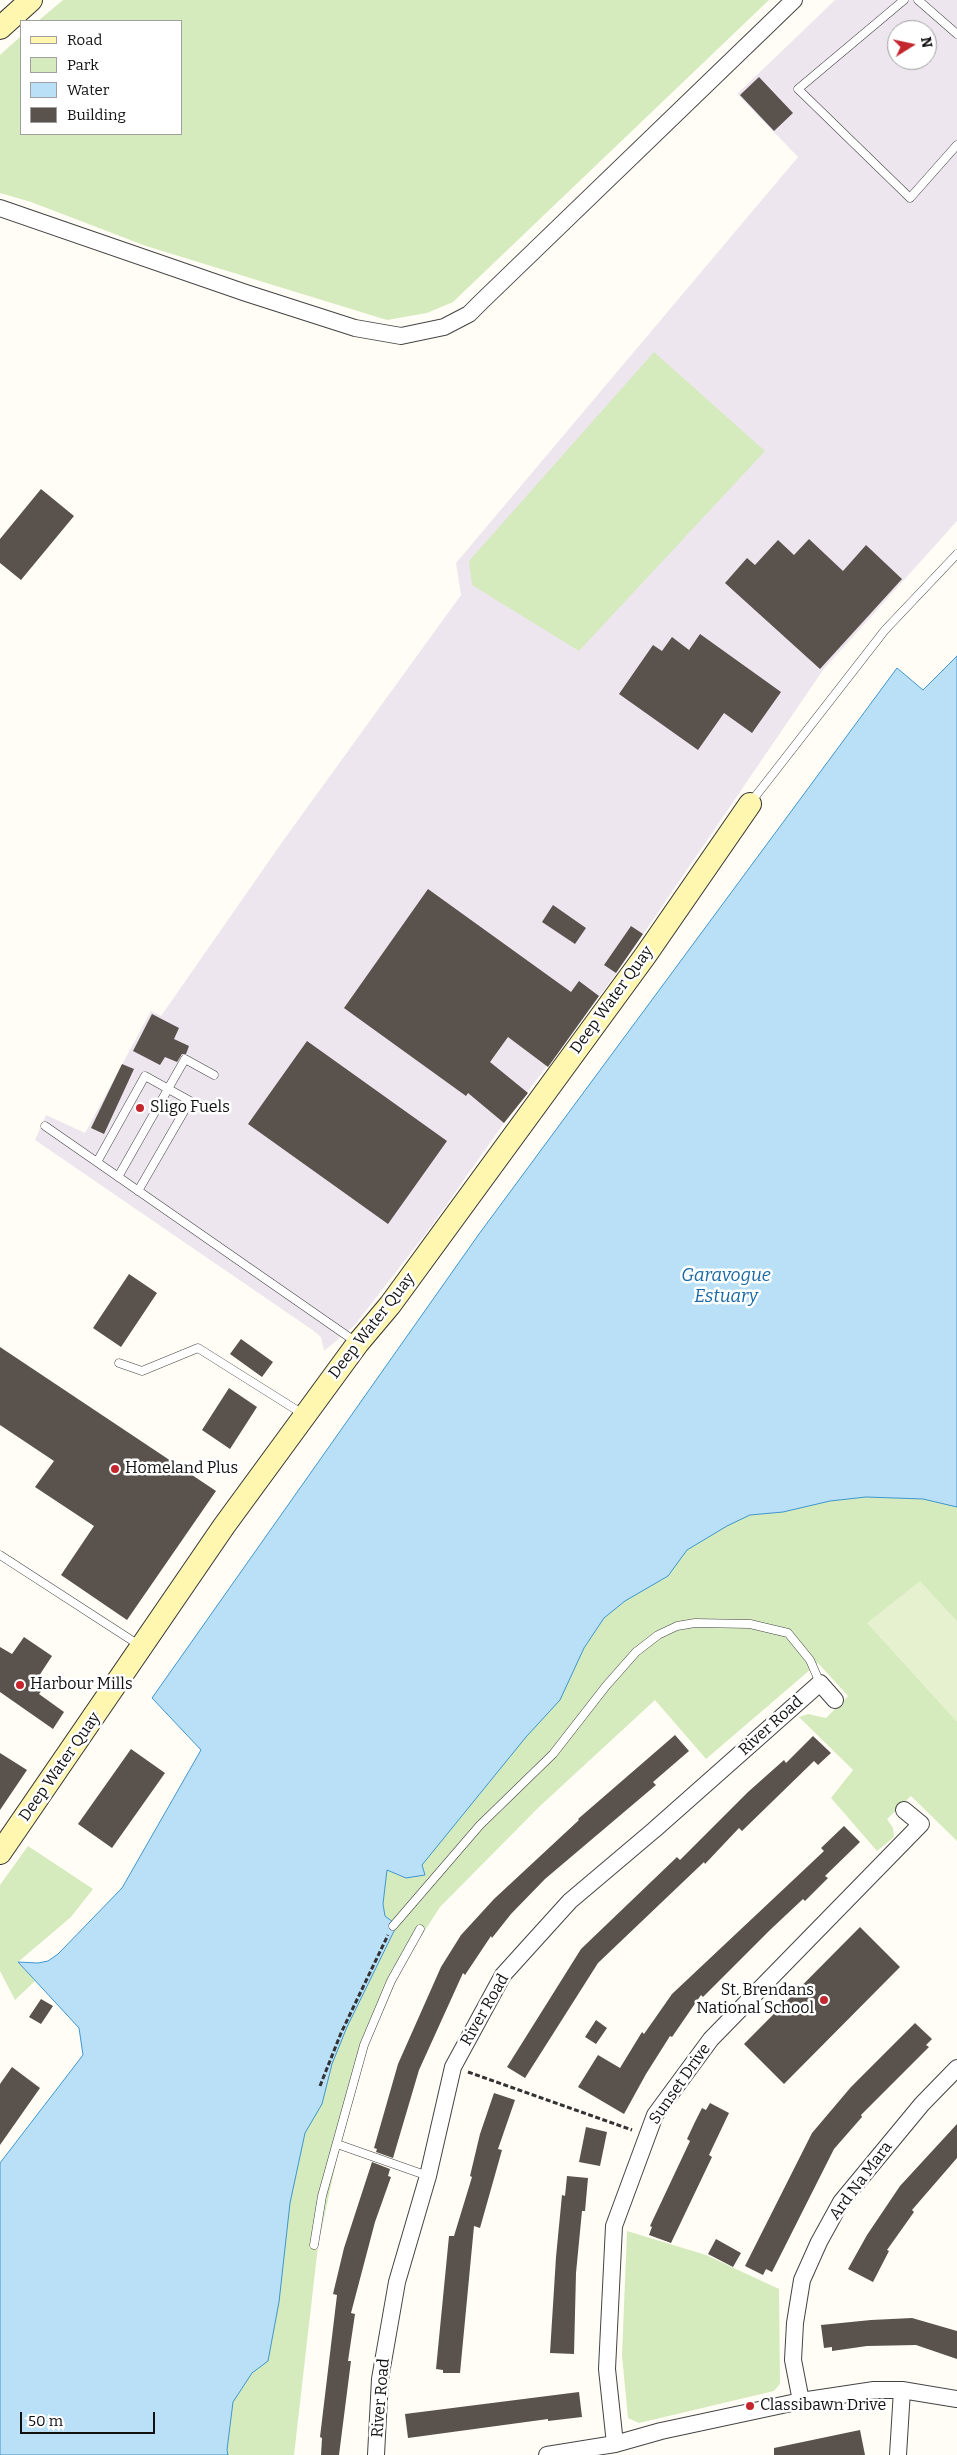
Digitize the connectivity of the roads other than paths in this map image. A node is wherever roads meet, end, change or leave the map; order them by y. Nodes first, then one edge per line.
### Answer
1 (31, 0) edge
2 (794, 0) edge
3 (904, 0) edge
4 (918, 0) edge
5 (0, 28) edge
6 (957, 34) edge
7 (957, 145) edge
8 (0, 208) edge
9 (957, 554) edge
10 (750, 804) joint
11 (214, 1076) dead end
12 (168, 1088) junction
13 (45, 1126) dead end
14 (97, 1162) junction
15 (118, 1176) junction
16 (138, 1191) junction
17 (358, 1343) junction
18 (119, 1363) dead end
19 (305, 1415) junction
20 (0, 1555) edge
21 (142, 1647) junction
22 (820, 1683) junction
23 (835, 1700) dead end
24 (904, 1810) dead end
25 (0, 1853) edge
26 (393, 1926) road end
27 (420, 1929) dead end
28 (957, 2068) edge
29 (337, 2144) junction
30 (428, 2176) junction
31 (314, 2245) dead end
32 (902, 2390) junction
33 (957, 2399) edge
34 (801, 2401) junction
35 (615, 2444) junction
36 (376, 2455) edge
37 (547, 2455) edge
38 (898, 2455) edge

1 - 5 street
2 - 8 street
3 - 7 lane
4 - 6 lane
9 - 10 lane
10 - 17 street, Deep Water Quay
11 - 12 lane
12 - 14 lane
12 - 15 lane
12 - 16 lane
13 - 14 lane
14 - 15 lane
15 - 16 lane
16 - 17 lane
17 - 19 street, Deep Water Quay
18 - 19 lane
19 - 21 street, Deep Water Quay
20 - 21 lane
21 - 25 street, Deep Water Quay
22 - 23 street
22 - 26 lane
22 - 30 street, River Road
24 - 35 street, Sunset Drive
27 - 29 lane
28 - 34 street, Ard Na Mara
29 - 30 lane
29 - 31 lane
30 - 36 street, River Road
32 - 33 street
32 - 34 street
32 - 38 street
34 - 35 street
35 - 37 street

